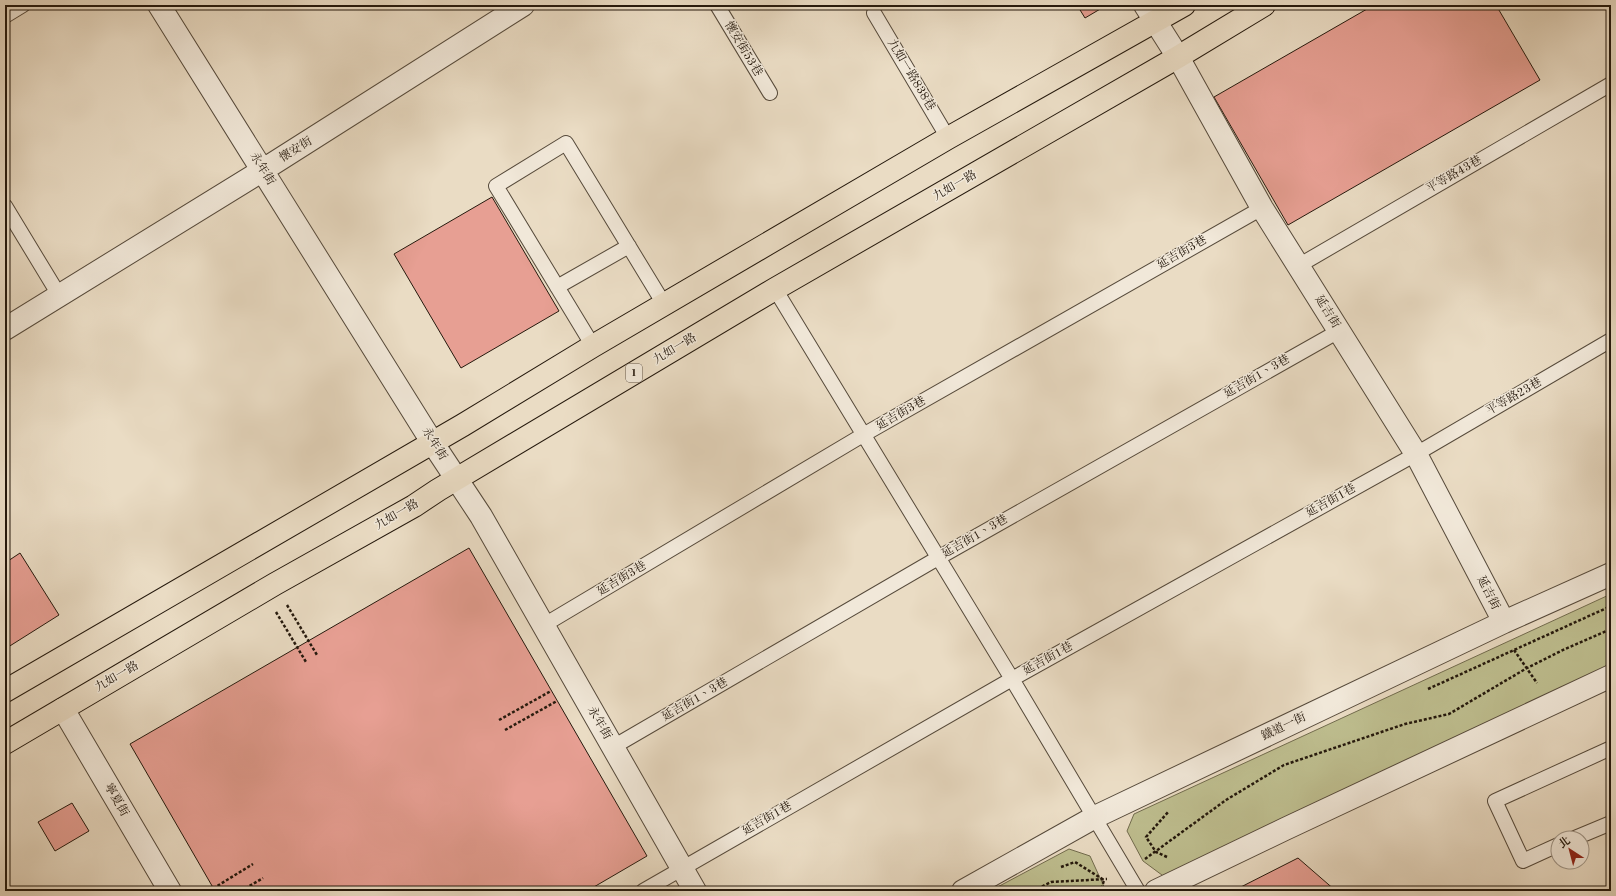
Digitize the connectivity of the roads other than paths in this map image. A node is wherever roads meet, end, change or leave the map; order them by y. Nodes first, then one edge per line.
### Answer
1 (22, 5) edge
2 (159, 5) edge
3 (523, 5) edge
4 (717, 5) edge
5 (1184, 5) edge
6 (1264, 5) edge
7 (874, 13) dead end
8 (1150, 14) edge
9 (5, 16) edge
10 (1178, 57) junction
11 (1611, 84) edge
12 (770, 93) dead end
13 (948, 138) junction
14 (263, 170) junction
15 (5, 206) edge
16 (1262, 208) junction
17 (629, 246) junction
18 (1298, 266) junction
19 (557, 287) junction
20 (775, 289) junction
21 (59, 295) junction
22 (664, 304) junction
23 (5, 329) edge
24 (1339, 331) junction
25 (1611, 340) edge
26 (593, 346) junction
27 (864, 435) junction
28 (432, 442) junction
29 (1416, 454) junction
30 (457, 479) junction
31 (938, 558) junction
32 (1611, 574) edge
33 (1504, 622) junction
34 (544, 626) junction
35 (1611, 676) edge
36 (1012, 679) junction
37 (5, 691) edge
38 (63, 709) junction
39 (5, 743) edge
40 (613, 747) junction
41 (1611, 748) edge
42 (1096, 817) junction
43 (1611, 823) edge
44 (1590, 832) edge
45 (1550, 849) edge
46 (683, 868) junction
47 (170, 891) edge
48 (643, 891) edge
49 (695, 891) edge
50 (964, 891) edge
51 (1138, 891) edge
52 (1156, 891) edge

1 - 9 lane
2 - 14 street, 永年街
3 - 14 street, 懷安街
4 - 12 lane, 懷安街53巷
5 - 8 main road
6 - 10 main road, 九如一路 / 1
7 - 13 lane, 九如一路838巷
8 - 10 street, 延吉街
8 - 13 main road
10 - 16 street, 延吉街
10 - 20 main road, 九如一路 / 1
11 - 18 lane, 平等路43巷
13 - 22 main road
14 - 21 street, 懷安街
14 - 28 street, 永年街
15 - 21 lane
16 - 18 street, 延吉街
16 - 27 lane, 延吉街3巷
17 - 19 lane
17 - 19 lane
17 - 22 lane
18 - 24 street, 延吉街
19 - 26 lane
20 - 27 lane
20 - 30 main road, 九如一路 / 1
21 - 23 street, 懷安街
22 - 26 main road
24 - 29 street, 延吉街
24 - 31 lane, 延吉街1、3巷
25 - 29 lane, 平等路23巷
26 - 28 main road
27 - 31 lane
27 - 34 lane, 延吉街3巷
28 - 30 street, 永年街
28 - 37 main road
29 - 33 street, 延吉街
29 - 36 lane, 延吉街1巷
30 - 34 street, 永年街
30 - 38 main road, 九如一路 / 1
31 - 36 lane
31 - 40 lane, 延吉街1、3巷
32 - 33 street, 鐵道一街
33 - 42 street, 鐵道一街
34 - 40 street, 永年街
35 - 52 street
36 - 42 lane
36 - 46 lane, 延吉街1巷
38 - 39 main road, 九如一路 / 1
38 - 47 street, 寧夏街
40 - 46 street, 永年街
41 - 45 lane
42 - 50 street, 鐵道一街
42 - 51 lane
43 - 44 lane
46 - 48 lane, 延吉街1巷
46 - 49 street, 永年街

